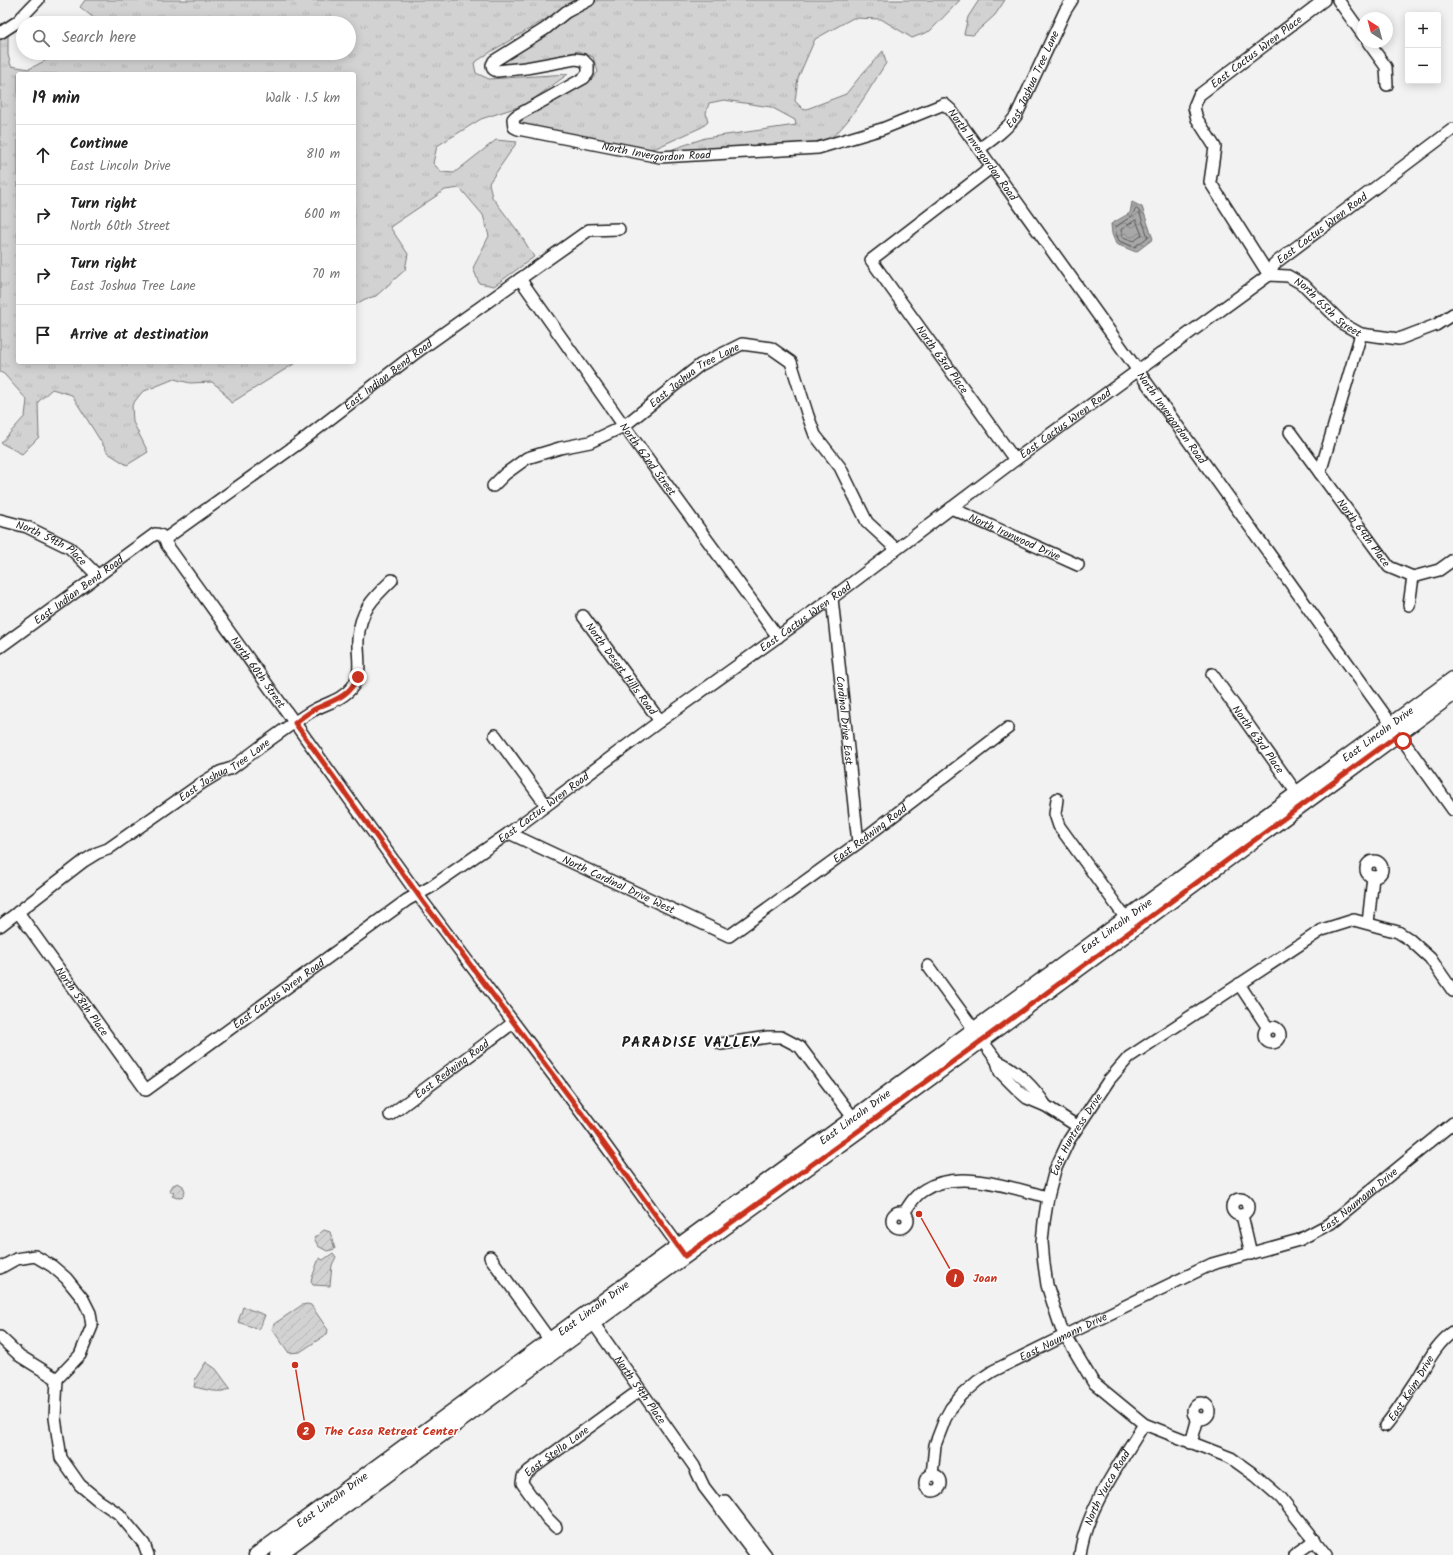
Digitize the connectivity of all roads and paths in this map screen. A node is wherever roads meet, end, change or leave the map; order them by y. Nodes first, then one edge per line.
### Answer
1 (38, 0) edge
2 (589, 0) edge
3 (1072, 0) edge
4 (1324, 0) edge
5 (1338, 0) edge
6 (23, 16) edge
7 (16, 23) edge
8 (1357, 27) edge
9 (0, 33) edge
10 (1372, 48) edge
11 (1387, 84) dead end
12 (1453, 129) edge
13 (979, 149) junction
14 (992, 167) junction
15 (618, 229) dead end
16 (1270, 275) junction
17 (520, 279) junction
18 (1453, 314) edge
19 (1361, 334) junction
20 (1137, 370) junction
21 (624, 426) junction
22 (1290, 432) dead end
23 (1015, 460) junction
24 (1320, 473) junction
25 (493, 486) dead end
26 (951, 508) junction
27 (0, 520) edge
28 (161, 536) junction
29 (896, 549) junction
30 (1453, 560) edge
31 (1078, 565) dead end
32 (98, 576) junction
33 (1413, 577) junction
34 (392, 580) dead end
35 (832, 598) junction
36 (1409, 605) dead end
37 (583, 616) dead end
38 (778, 637) junction
39 (0, 647) edge
40 (1212, 674) dead end
41 (1453, 679) edge
42 (1453, 694) edge
43 (660, 720) junction
44 (295, 723) junction
45 (1008, 728) dead end
46 (1396, 729) junction
47 (495, 735) dead end
48 (1057, 799) dead end
49 (1301, 799) junction
50 (546, 805) junction
51 (1453, 810) edge
52 (509, 833) junction
53 (858, 844) junction
54 (1373, 876) dead end
55 (418, 894) junction
56 (18, 912) junction
57 (1368, 923) junction
58 (1130, 924) junction
59 (0, 926) edge
60 (728, 936) joint
61 (928, 966) dead end
62 (1239, 984) junction
63 (1453, 991) edge
64 (513, 1023) junction
65 (1268, 1028) dead end
66 (978, 1035) junction
67 (721, 1044) dead end
68 (146, 1090) joint
69 (390, 1115) dead end
70 (857, 1124) junction
71 (1453, 1124) edge
72 (1077, 1126) junction
73 (1048, 1197) junction
74 (904, 1213) dead end
75 (1242, 1215) dead end
76 (682, 1251) junction
77 (1251, 1254) junction
78 (490, 1257) dead end
79 (0, 1268) edge
80 (590, 1318) junction
81 (1452, 1334) edge
82 (1065, 1336) junction
83 (0, 1337) edge
84 (553, 1345) junction
85 (57, 1379) junction
86 (640, 1390) junction
87 (1198, 1418) dead end
88 (1144, 1424) junction
89 (1385, 1426) dead end
90 (1191, 1443) junction
91 (694, 1466) junction
92 (932, 1475) dead end
93 (556, 1526) dead end
94 (1315, 1540) junction
95 (148, 1555) edge
96 (256, 1555) edge
97 (278, 1555) edge
98 (756, 1555) edge
99 (766, 1555) edge
100 (1080, 1555) edge
101 (1294, 1555) edge
102 (1326, 1555) edge

1 - 6 street
2 - 13 street, North Invergordon Road
3 - 13 street, East Joshua Tree Lane
4 - 16 street, East Cactus Wren Place
5 - 8 street
7 - 9 street
10 - 11 street
12 - 16 street, East Cactus Wren Road
13 - 14 street, North Invergordon Road
14 - 20 street, North Invergordon Road
14 - 23 street, North 63rd Place
15 - 17 street, East Indian Bend Road
16 - 19 street, North 65th Street
16 - 20 street, East Cactus Wren Road
17 - 21 street, North 62nd Street
17 - 28 street, East Indian Bend Road
18 - 19 street, North 65th Street
19 - 24 street
20 - 23 street, East Cactus Wren Road
20 - 46 street, North Invergordon Road
21 - 25 street, East Joshua Tree Lane
21 - 29 street, East Joshua Tree Lane
21 - 38 street, North 62nd Street
22 - 24 street, North 64th Place
23 - 26 street, East Cactus Wren Road
24 - 33 street, North 64th Place
26 - 29 street, East Cactus Wren Road
26 - 31 street, North Ironwood Drive
27 - 32 street, North 59th Place
28 - 32 street, East Indian Bend Road
28 - 44 street, North 60th Street
29 - 35 street, East Cactus Wren Road
30 - 33 street
32 - 39 street, East Indian Bend Road
33 - 36 street
34 - 44 street, East Joshua Tree Lane
35 - 38 street, East Cactus Wren Road
35 - 53 street, Cardinal Drive East
37 - 43 street, North Desert Hills Road
38 - 43 street, East Cactus Wren Road
40 - 49 street, North 63rd Place
41 - 46 main road, East Lincoln Drive
42 - 46 main road, East Lincoln Drive
43 - 50 street, East Cactus Wren Road
44 - 55 street, North 60th Street
44 - 56 street, East Joshua Tree Lane
45 - 53 street, East Redwing Road
46 - 49 main road, East Lincoln Drive
46 - 51 street, North Invergordon Road
47 - 50 street
48 - 58 street
49 - 58 main road, East Lincoln Drive
50 - 52 street, East Cactus Wren Road
52 - 55 street, East Cactus Wren Road
52 - 60 street, North Cardinal Drive West
53 - 60 street, East Redwing Road
54 - 57 street
55 - 64 street, North 60th Street
55 - 68 street, East Cactus Wren Road
56 - 59 street, East Joshua Tree Lane
56 - 68 street, North 58th Place
57 - 62 street, East Huntress Drive
57 - 63 street, East Huntress Drive
58 - 66 main road, East Lincoln Drive
61 - 66 street
62 - 65 street
62 - 72 street, East Huntress Drive
64 - 69 street, East Redwing Road
64 - 76 street, North 60th Street
66 - 70 main road, East Lincoln Drive
66 - 72 street
67 - 70 street
70 - 76 main road, East Lincoln Drive
71 - 77 street, East Naumann Drive
72 - 73 street, East Huntress Drive
73 - 74 street
73 - 82 street, East Huntress Drive
75 - 77 street
76 - 80 main road, East Lincoln Drive
77 - 82 street, East Naumann Drive
78 - 84 street
79 - 85 street
80 - 84 main road, East Lincoln Drive
80 - 86 street, North 59th Place
81 - 89 street, East Keim Drive
82 - 88 street, East Huntress Drive
82 - 92 street, East Naumann Drive
83 - 85 street
84 - 96 main road, East Lincoln Drive
84 - 97 main road, East Lincoln Drive
85 - 95 street
86 - 91 street, North 59th Place
86 - 93 street, East Stella Lane
87 - 90 street
88 - 90 street, East Huntress Drive
88 - 100 street, North Yucca Road
90 - 94 street, East Huntress Drive
91 - 98 street, North 59th Place
91 - 99 street, North 59th Place
94 - 101 street
94 - 102 street, East Huntress Drive

